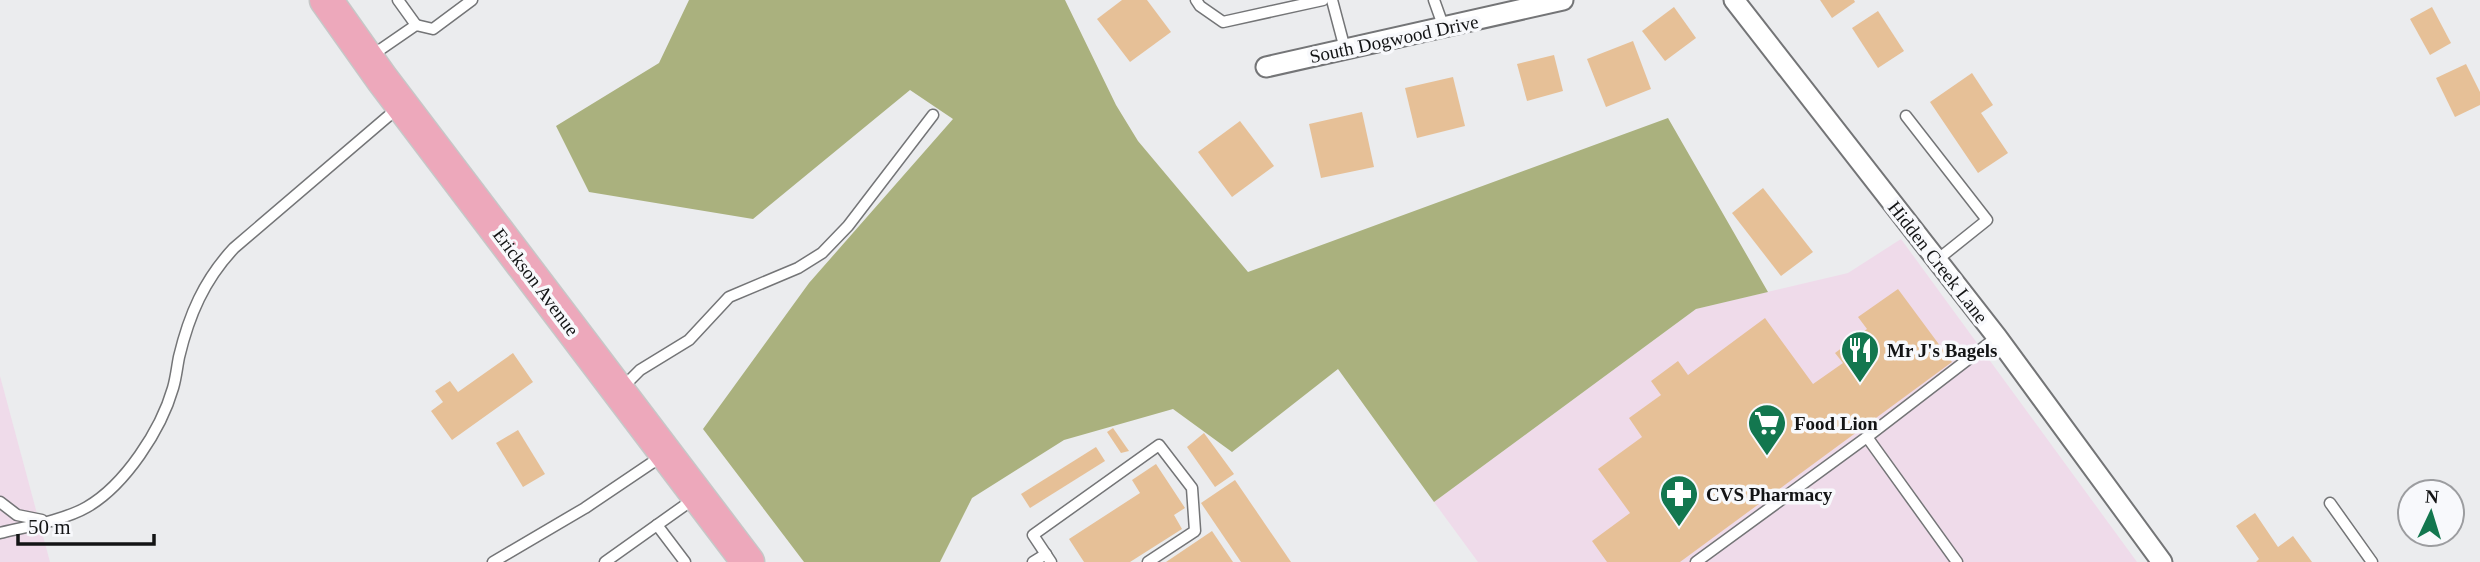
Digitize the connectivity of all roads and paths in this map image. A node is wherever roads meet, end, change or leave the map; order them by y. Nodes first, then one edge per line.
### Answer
1 (326, 0) edge
2 (398, 0) edge
3 (472, 0) edge
4 (1196, 0) edge
5 (1323, 0) edge
6 (1332, 0) edge
7 (1434, 0) edge
8 (1563, 0) edge
9 (1734, 0) edge
10 (416, 25) junction
11 (1444, 28) junction
12 (1345, 49) junction
13 (368, 58) junction
14 (1266, 67) dead end
15 (402, 104) junction
16 (933, 115) dead end
17 (1906, 116) dead end
18 (1937, 260) junction
19 (1997, 337) junction
20 (619, 391) junction
21 (1867, 437) junction
22 (666, 453) junction
23 (698, 495) junction
24 (0, 502) edge
25 (2330, 503) dead end
26 (46, 521) junction
27 (657, 525) junction
28 (0, 533) edge
29 (1049, 558) edge
30 (1703, 560) edge
31 (493, 562) edge
32 (605, 562) edge
33 (685, 562) edge
34 (748, 562) edge
35 (1033, 562) edge
36 (1148, 562) edge
37 (1957, 562) edge
38 (2162, 562) edge
39 (2372, 562) edge

1 - 13 main road, Erickson Avenue
2 - 10 lane
3 - 10 lane
4 - 5 lane
6 - 12 lane
7 - 11 lane
8 - 11 street, South Dogwood Drive
9 - 18 street, Hidden Creek Lane
10 - 13 lane
11 - 12 street, South Dogwood Drive
12 - 14 street, South Dogwood Drive
13 - 15 main road, Erickson Avenue
15 - 20 main road, Erickson Avenue
15 - 26 lane
16 - 20 lane
17 - 18 lane
18 - 19 street, Hidden Creek Lane
19 - 21 lane
19 - 38 street, Hidden Creek Lane
20 - 22 main road, Erickson Avenue
21 - 30 lane
21 - 37 lane
22 - 23 main road, Erickson Avenue
22 - 31 lane
23 - 27 lane
23 - 34 main road, Erickson Avenue
24 - 26 lane
25 - 39 lane
26 - 28 lane
27 - 32 lane
27 - 33 lane
29 - 35 lane
29 - 36 lane

